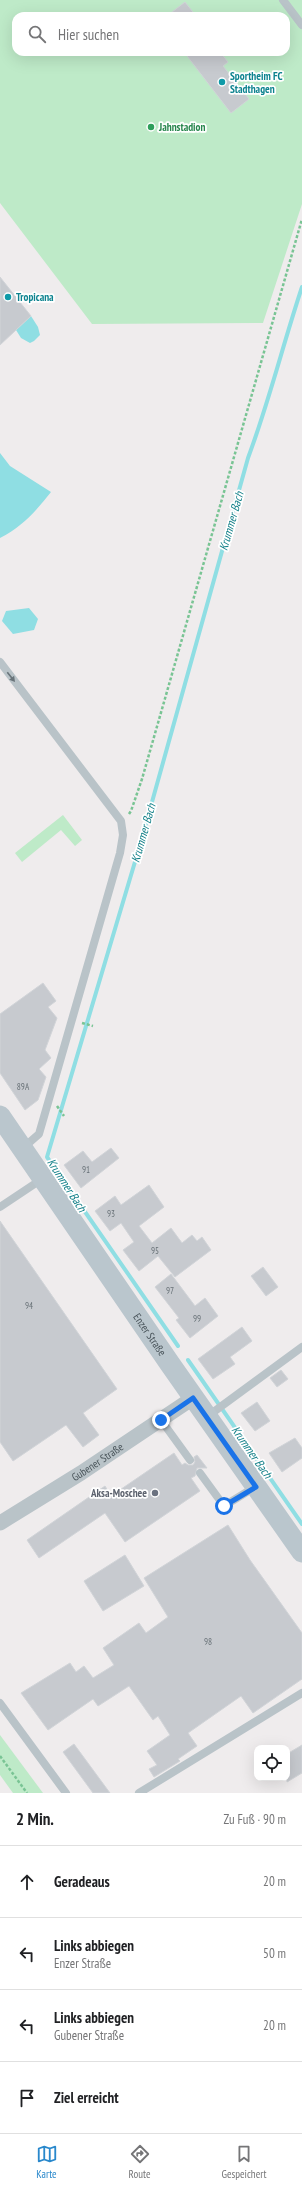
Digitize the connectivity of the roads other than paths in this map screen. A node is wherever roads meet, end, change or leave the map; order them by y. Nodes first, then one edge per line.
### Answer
1 (283, 0) edge
2 (302, 26) edge
3 (0, 662) edge
4 (0, 1116) edge
5 (22, 1149) junction
6 (42, 1179) junction
7 (0, 1207) edge
8 (302, 1347) edge
9 (193, 1398) junction
10 (216, 1411) junction
11 (161, 1420) junction
12 (190, 1460) dead end
13 (200, 1473) dead end
14 (256, 1487) junction
15 (0, 1523) edge
16 (302, 1552) edge
17 (302, 1693) edge
18 (0, 1703) edge
19 (66, 1793) edge
20 (139, 1793) edge

1 - 2 lane
3 -> 5 lane
4 - 5 main road, Enzer Straße
5 - 6 main road, Enzer Straße
6 - 7 lane
6 - 9 main road, Enzer Straße
8 - 10 lane
9 - 10 main road, Enzer Straße
9 - 11 street, Gubener Straße
10 - 14 main road, Enzer Straße
11 - 12 lane
11 - 15 street, Gubener Straße
13 - 14 lane
14 - 16 main road, Enzer Straße
17 - 20 lane
18 - 19 lane

